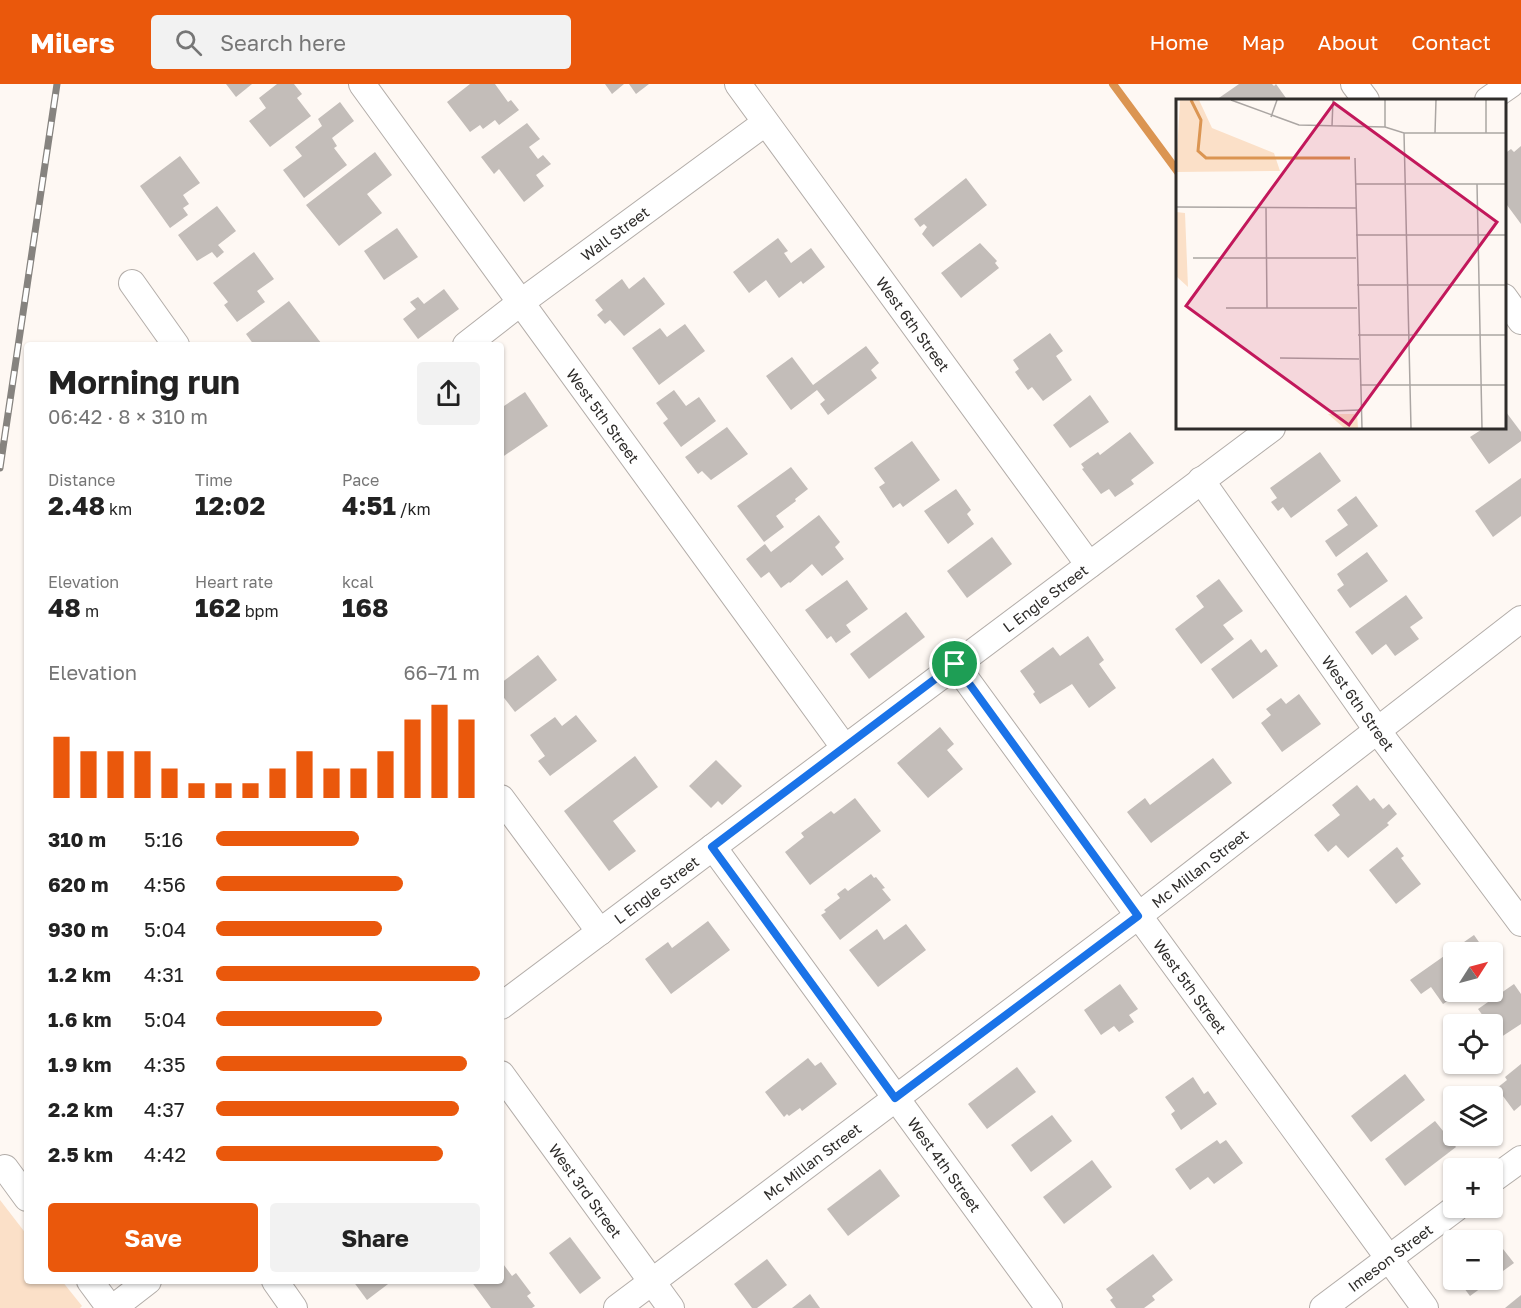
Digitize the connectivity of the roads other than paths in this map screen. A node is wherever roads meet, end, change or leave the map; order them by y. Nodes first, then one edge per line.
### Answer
1 (362, 84) edge
2 (738, 84) edge
3 (1354, 84) edge
4 (1511, 84) edge
5 (1365, 99) edge
6 (1489, 99) edge
7 (765, 123) junction
8 (132, 283) dead end
9 (1506, 300) edge
10 (520, 303) junction
11 (1521, 321) edge
12 (174, 342) edge
13 (470, 342) edge
14 (1271, 429) edge
15 (1202, 480) junction
16 (1089, 565) junction
17 (1521, 619) edge
18 (955, 664) junction
19 (1377, 730) junction
20 (844, 747) junction
21 (504, 802) edge
22 (712, 847) junction
23 (1138, 916) junction
24 (1521, 923) edge
25 (600, 932) junction
26 (504, 1004) edge
27 (504, 1078) edge
28 (895, 1098) junction
29 (1521, 1159) edge
30 (4, 1168) dead end
31 (1503, 1172) edge
32 (24, 1194) edge
33 (1443, 1218) edge
34 (1389, 1258) junction
35 (652, 1282) junction
36 (92, 1284) edge
37 (144, 1284) edge
38 (277, 1284) edge
39 (112, 1308) edge
40 (294, 1308) edge
41 (617, 1308) edge
42 (671, 1308) edge
43 (1049, 1308) edge
44 (1323, 1308) edge
45 (1425, 1308) edge

1 - 10 street, West 5th Street
2 - 7 street, West 6th Street
3 - 5 street
4 - 6 street
7 - 10 street, Wall Street
7 - 16 street, West 6th Street
8 - 12 street
9 - 11 street
10 - 13 street, Wall Street
10 - 20 street, West 5th Street
14 - 15 street, L Engle Street
15 - 16 street, L Engle Street
15 - 19 street, West 6th Street
16 - 18 street, L Engle Street
17 - 19 street, Mc Millan Street
18 - 20 street, L Engle Street
18 - 23 street, West 5th Street
19 - 23 street, Mc Millan Street
19 - 24 street, West 6th Street
20 - 22 street, L Engle Street
21 - 25 street
22 - 25 street, L Engle Street
22 - 28 street, West 4th Street
23 - 28 street, Mc Millan Street
23 - 34 street, West 5th Street
25 - 26 street, L Engle Street
27 - 35 street, West 3rd Street
28 - 35 street, Mc Millan Street
28 - 43 street, West 4th Street
29 - 31 street
30 - 32 street
33 - 34 street, Imeson Street
34 - 44 street, Imeson Street
34 - 45 street, West 5th Street
35 - 41 street, Mc Millan Street
35 - 42 street, West 3rd Street
36 - 39 street
37 - 39 street
38 - 40 street

